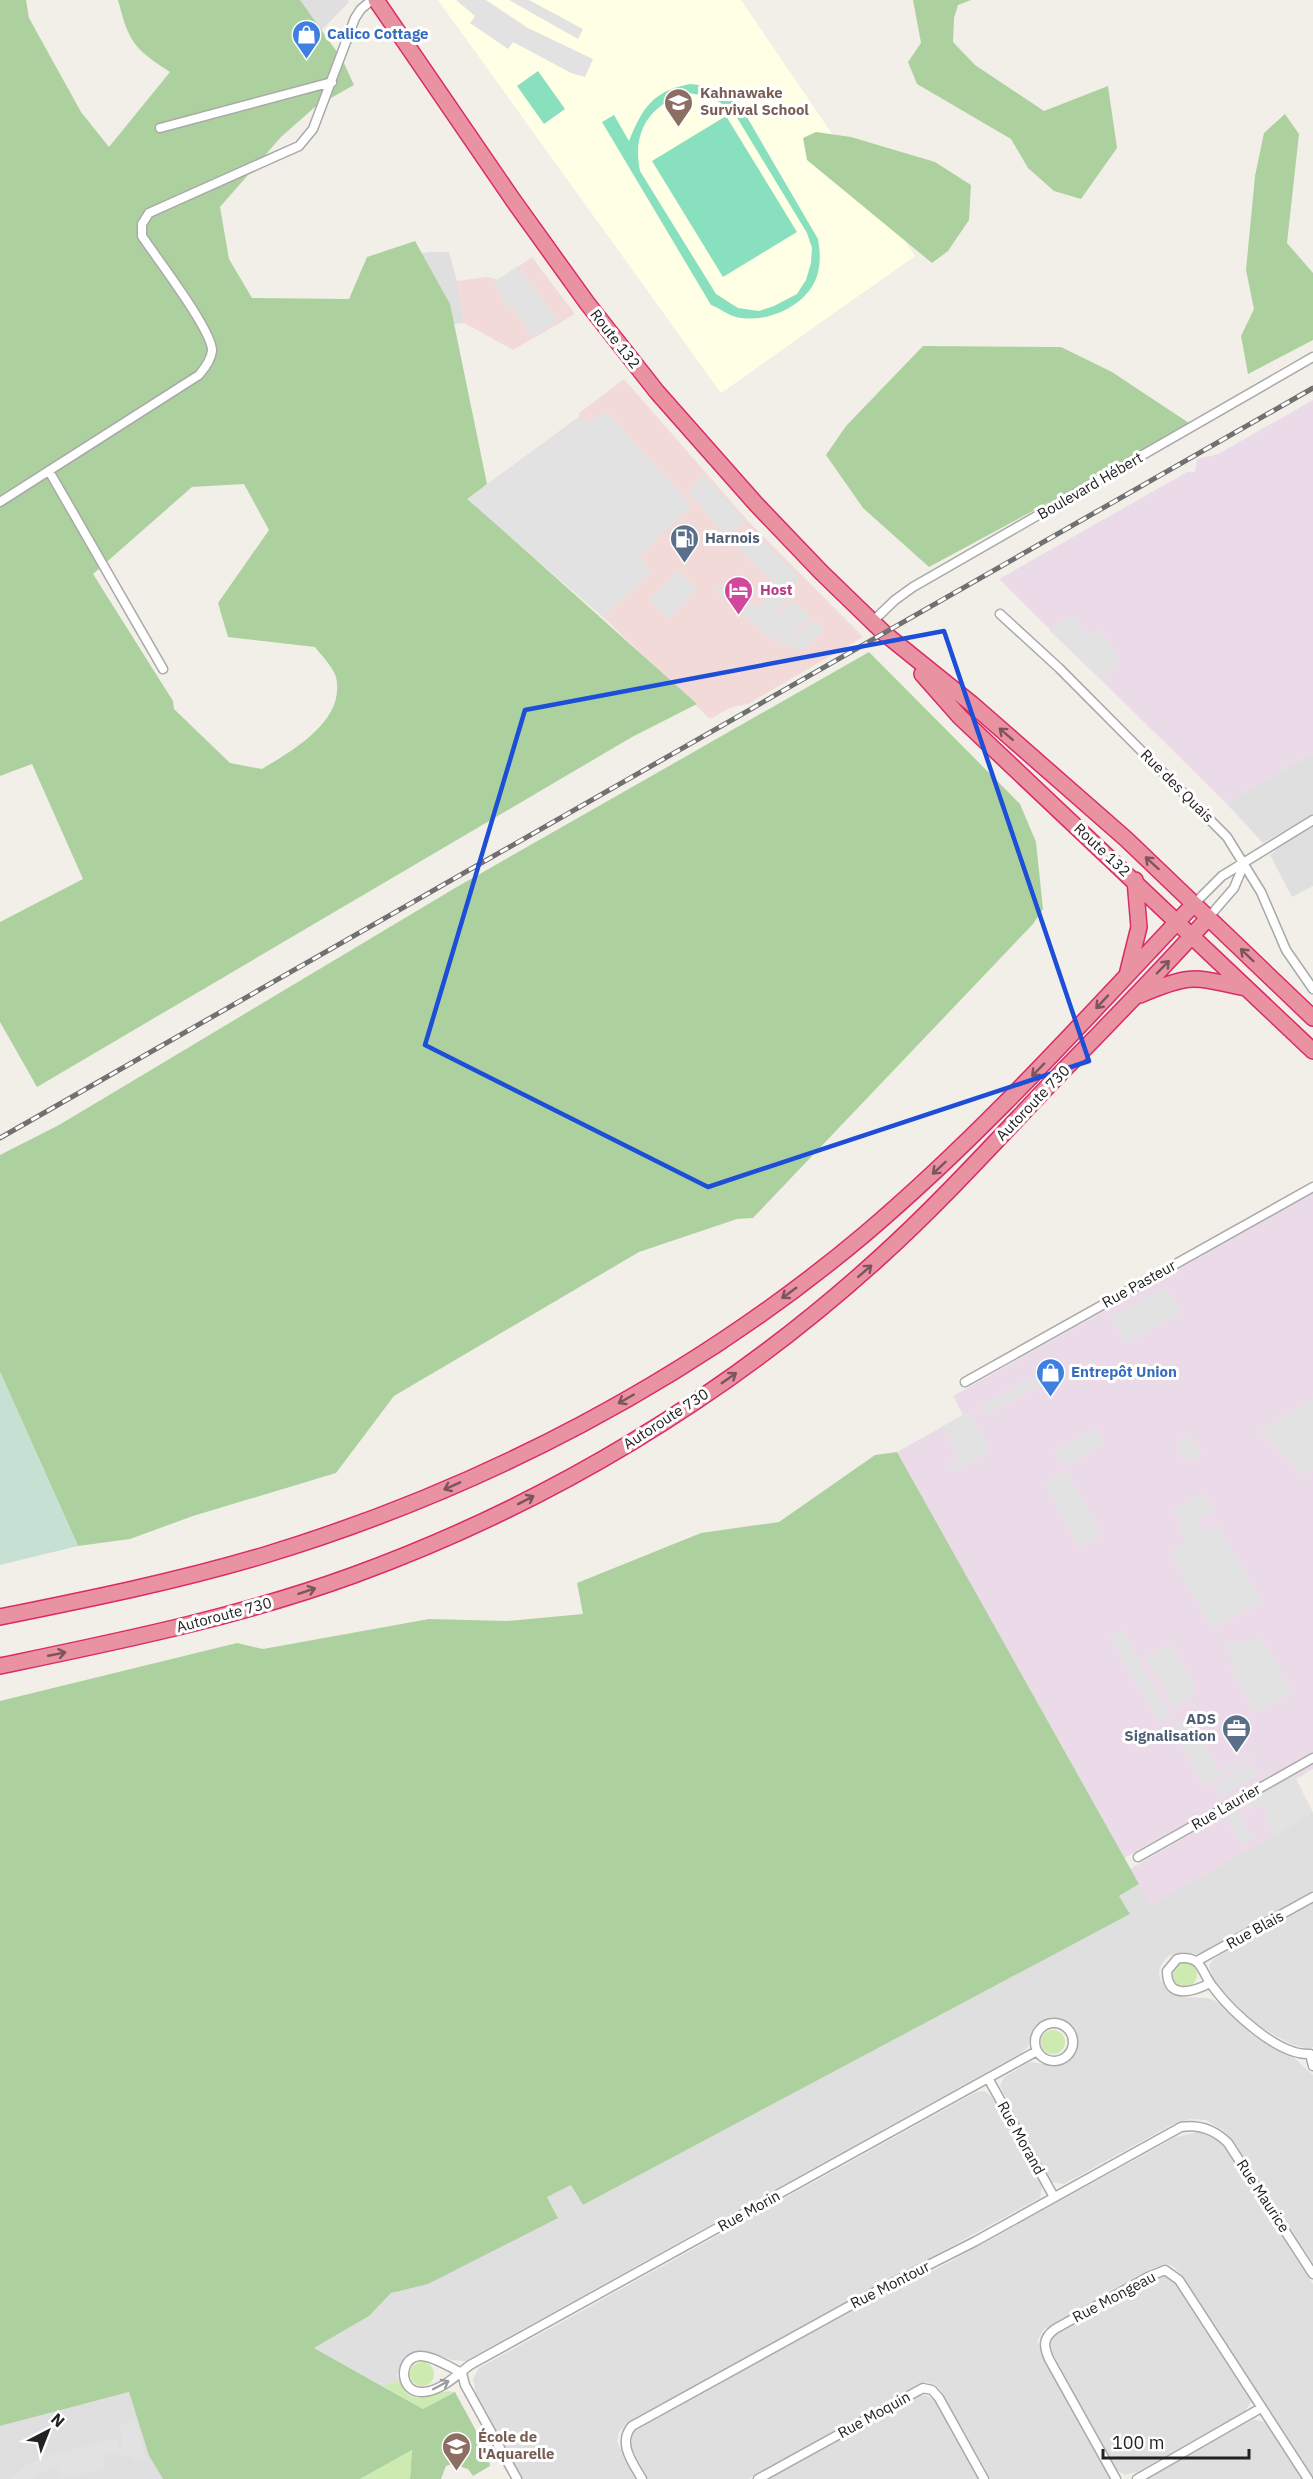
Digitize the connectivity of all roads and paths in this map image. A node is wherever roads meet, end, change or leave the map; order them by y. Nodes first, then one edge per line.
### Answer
1 (372, 0) edge
2 (376, 0) edge
3 (332, 82) junction
4 (160, 128) dead end
5 (1313, 357) edge
6 (49, 471) junction
7 (0, 502) edge
8 (1000, 614) dead end
9 (872, 622) junction
10 (896, 644) junction
11 (163, 669) dead end
12 (1313, 820) edge
13 (1244, 863) junction
14 (1135, 880) junction
15 (1194, 904) junction
16 (1208, 918) junction
17 (1177, 922) junction
18 (1192, 936) junction
19 (1127, 976) junction
20 (1246, 988) junction
21 (1313, 988) edge
22 (1134, 997) junction
23 (1313, 1018) edge
24 (1313, 1051) edge
25 (1313, 1187) edge
26 (965, 1382) dead end
27 (0, 1617) edge
28 (0, 1666) edge
29 (1313, 1758) edge
30 (1138, 1857) dead end
31 (1313, 1897) edge
32 (1197, 1961) junction
33 (1210, 1983) junction
34 (1037, 2051) junction
35 (1312, 2054) edge
36 (1313, 2066) edge
37 (988, 2078) junction
38 (1203, 2127) joint
39 (1054, 2197) junction
40 (1313, 2274) edge
41 (462, 2373) junction
42 (1262, 2408) junction
43 (517, 2479) edge
44 (642, 2479) edge
45 (758, 2479) edge
46 (984, 2479) edge
47 (1116, 2479) edge
48 (1137, 2479) edge
49 (1308, 2479) edge

1 - 3 street
2 - 9 highway, Route 132
3 - 4 street
3 - 6 street
5 - 9 street, Boulevard Hébert
6 - 7 street
6 - 11 street
8 - 13 street, Rue des Quais
9 - 10 highway, Route 132
10 - 14 highway, Route 132
15 -> 10 highway, Route 132
12 - 13 street
13 - 15 street
13 - 16 street
13 - 21 street, Rue des Quais
14 - 17 highway, Route 132
14 - 19 highway
15 - 16 highway, Route 132
15 - 17 highway, Autoroute 730
16 - 18 highway, Autoroute 730
23 -> 16 highway, Route 132
17 - 18 highway, Route 132
17 - 19 highway, Autoroute 730
18 - 20 highway, Route 132
22 -> 18 highway, Autoroute 730
19 -> 27 highway, Autoroute 730
20 - 22 highway
20 - 24 highway, Route 132
28 -> 22 highway, Autoroute 730
25 - 26 street, Rue Pasteur
29 - 30 street, Rue Laurier
31 - 32 street, Rue Blais
32 - 33 street
32 - 33 street
33 - 35 street
34 - 34 street
34 - 37 street, Rue Morin
35 - 36 street
37 - 39 street, Rue Morand
37 - 41 street, Rue Morin
38 - 39 street, Rue Montour
38 - 40 street, Rue Maurice
39 - 44 street, Rue Montour
41 -> 41 street, Rue Morin
41 - 43 street
42 - 47 street, Rue Mongeau
42 - 48 street
42 - 49 street, Rue Mongeau
45 - 46 street, Rue Moquin

